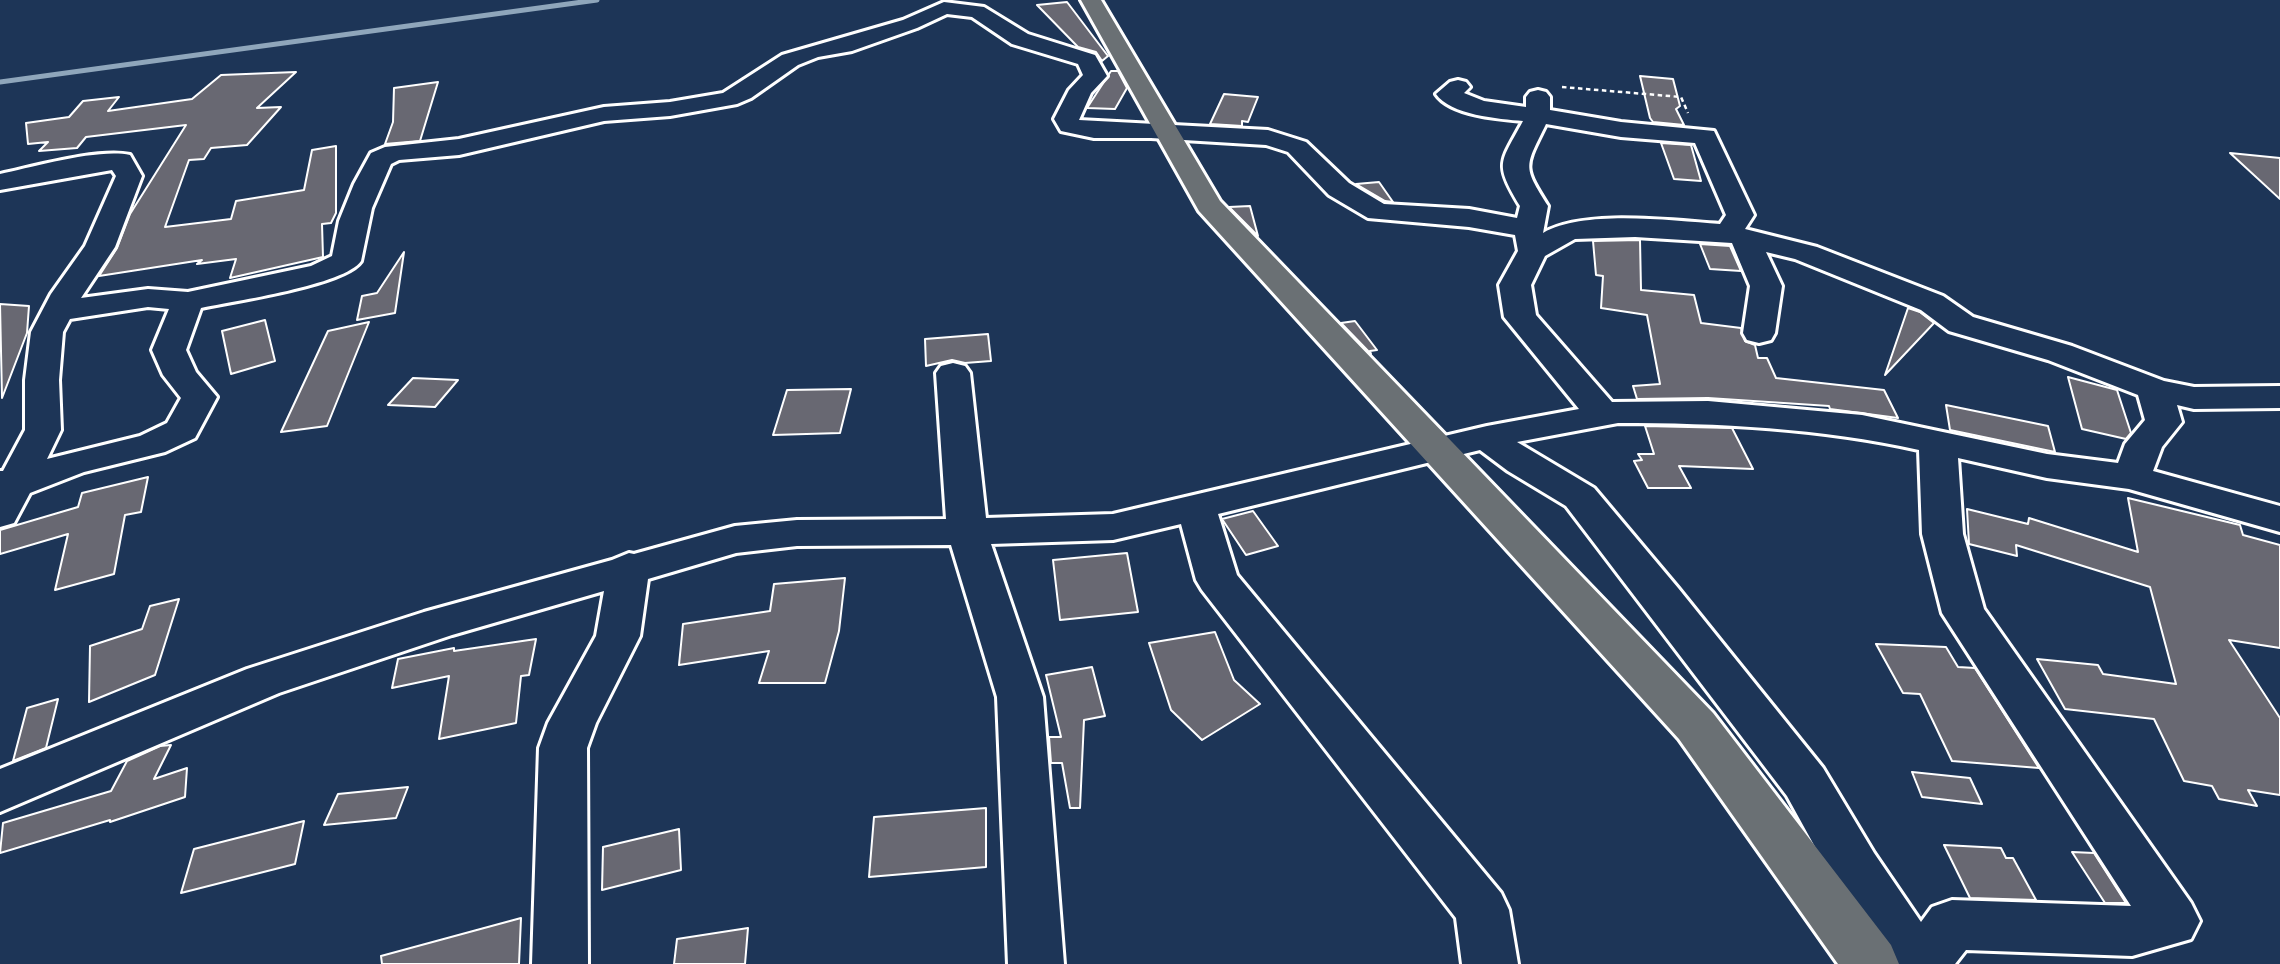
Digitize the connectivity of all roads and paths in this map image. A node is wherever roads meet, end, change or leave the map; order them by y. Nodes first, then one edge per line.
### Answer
1 (1091, 0) edge
2 (1458, 87) dead end
3 (1543, 99) junction
4 (1705, 136) junction
5 (0, 182) edge
6 (1737, 235) junction
7 (1530, 240) junction
8 (188, 301) junction
9 (57, 311) junction
10 (1759, 332) dead end
11 (954, 373) dead end
12 (2154, 389) junction
13 (2280, 397) edge
14 (1604, 415) junction
15 (1488, 437) junction
16 (1936, 442) junction
17 (2132, 477) junction
18 (5, 494) edge
19 (1196, 507) junction
20 (2280, 519) edge
21 (967, 532) junction
22 (629, 568) junction
23 (0, 791) edge
24 (560, 964) edge
25 (1036, 964) edge
26 (1490, 964) edge
27 (1871, 964) edge
28 (1919, 964) edge

1 - 27 highway
2 - 3 street
3 - 4 street
3 - 4 path
3 - 7 street
4 - 6 street
5 - 9 street
6 - 7 street
6 - 10 street
6 - 12 street
7 - 8 street
7 - 14 street
8 - 9 street
8 - 18 street
9 - 18 street
11 - 21 street
12 - 13 street
12 - 17 street
14 - 15 street
14 - 16 street
15 - 19 street
15 - 28 street
16 - 17 street
16 - 28 street
17 - 20 street
19 - 21 street
19 - 26 street
21 - 22 street
21 - 25 street
22 - 23 street
22 - 24 street

